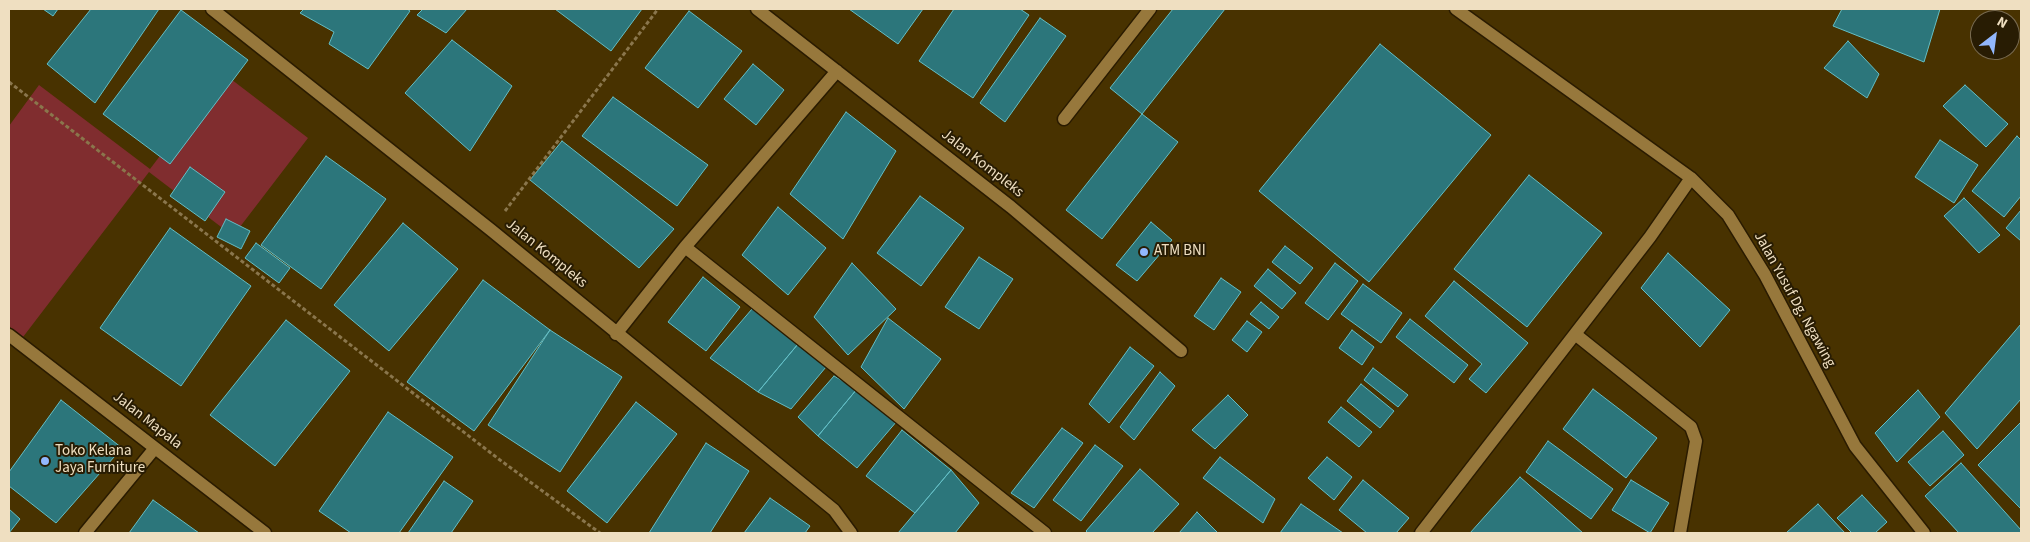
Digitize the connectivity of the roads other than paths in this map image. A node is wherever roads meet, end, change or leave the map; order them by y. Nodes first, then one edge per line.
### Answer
1 (212, 9) edge
2 (757, 9) edge
3 (1150, 9) edge
4 (1456, 9) edge
5 (837, 71) junction
6 (1064, 119) dead end
7 (1691, 178) junction
8 (685, 247) junction
9 (616, 334) junction
10 (1575, 334) junction
11 (9, 335) edge
12 (1181, 351) dead end
13 (156, 448) junction
14 (84, 533) edge
15 (265, 533) edge
16 (852, 533) edge
17 (1045, 533) edge
18 (1421, 533) edge
19 (1680, 533) edge
20 (1924, 533) edge

1 - 9 street, Jalan Kompleks
2 - 5 street, Jalan Kompleks
3 - 6 street
4 - 7 street, Jalan Yusuf Dg. Ngawing
5 - 8 street
5 - 12 street, Jalan Kompleks
7 - 10 street
7 - 20 street, Jalan Yusuf Dg. Ngawing
8 - 9 street
8 - 17 street
9 - 16 street, Jalan Kompleks
10 - 18 street
10 - 19 street
11 - 13 street, Jalan Mapala
13 - 14 street
13 - 15 street, Jalan Mapala

